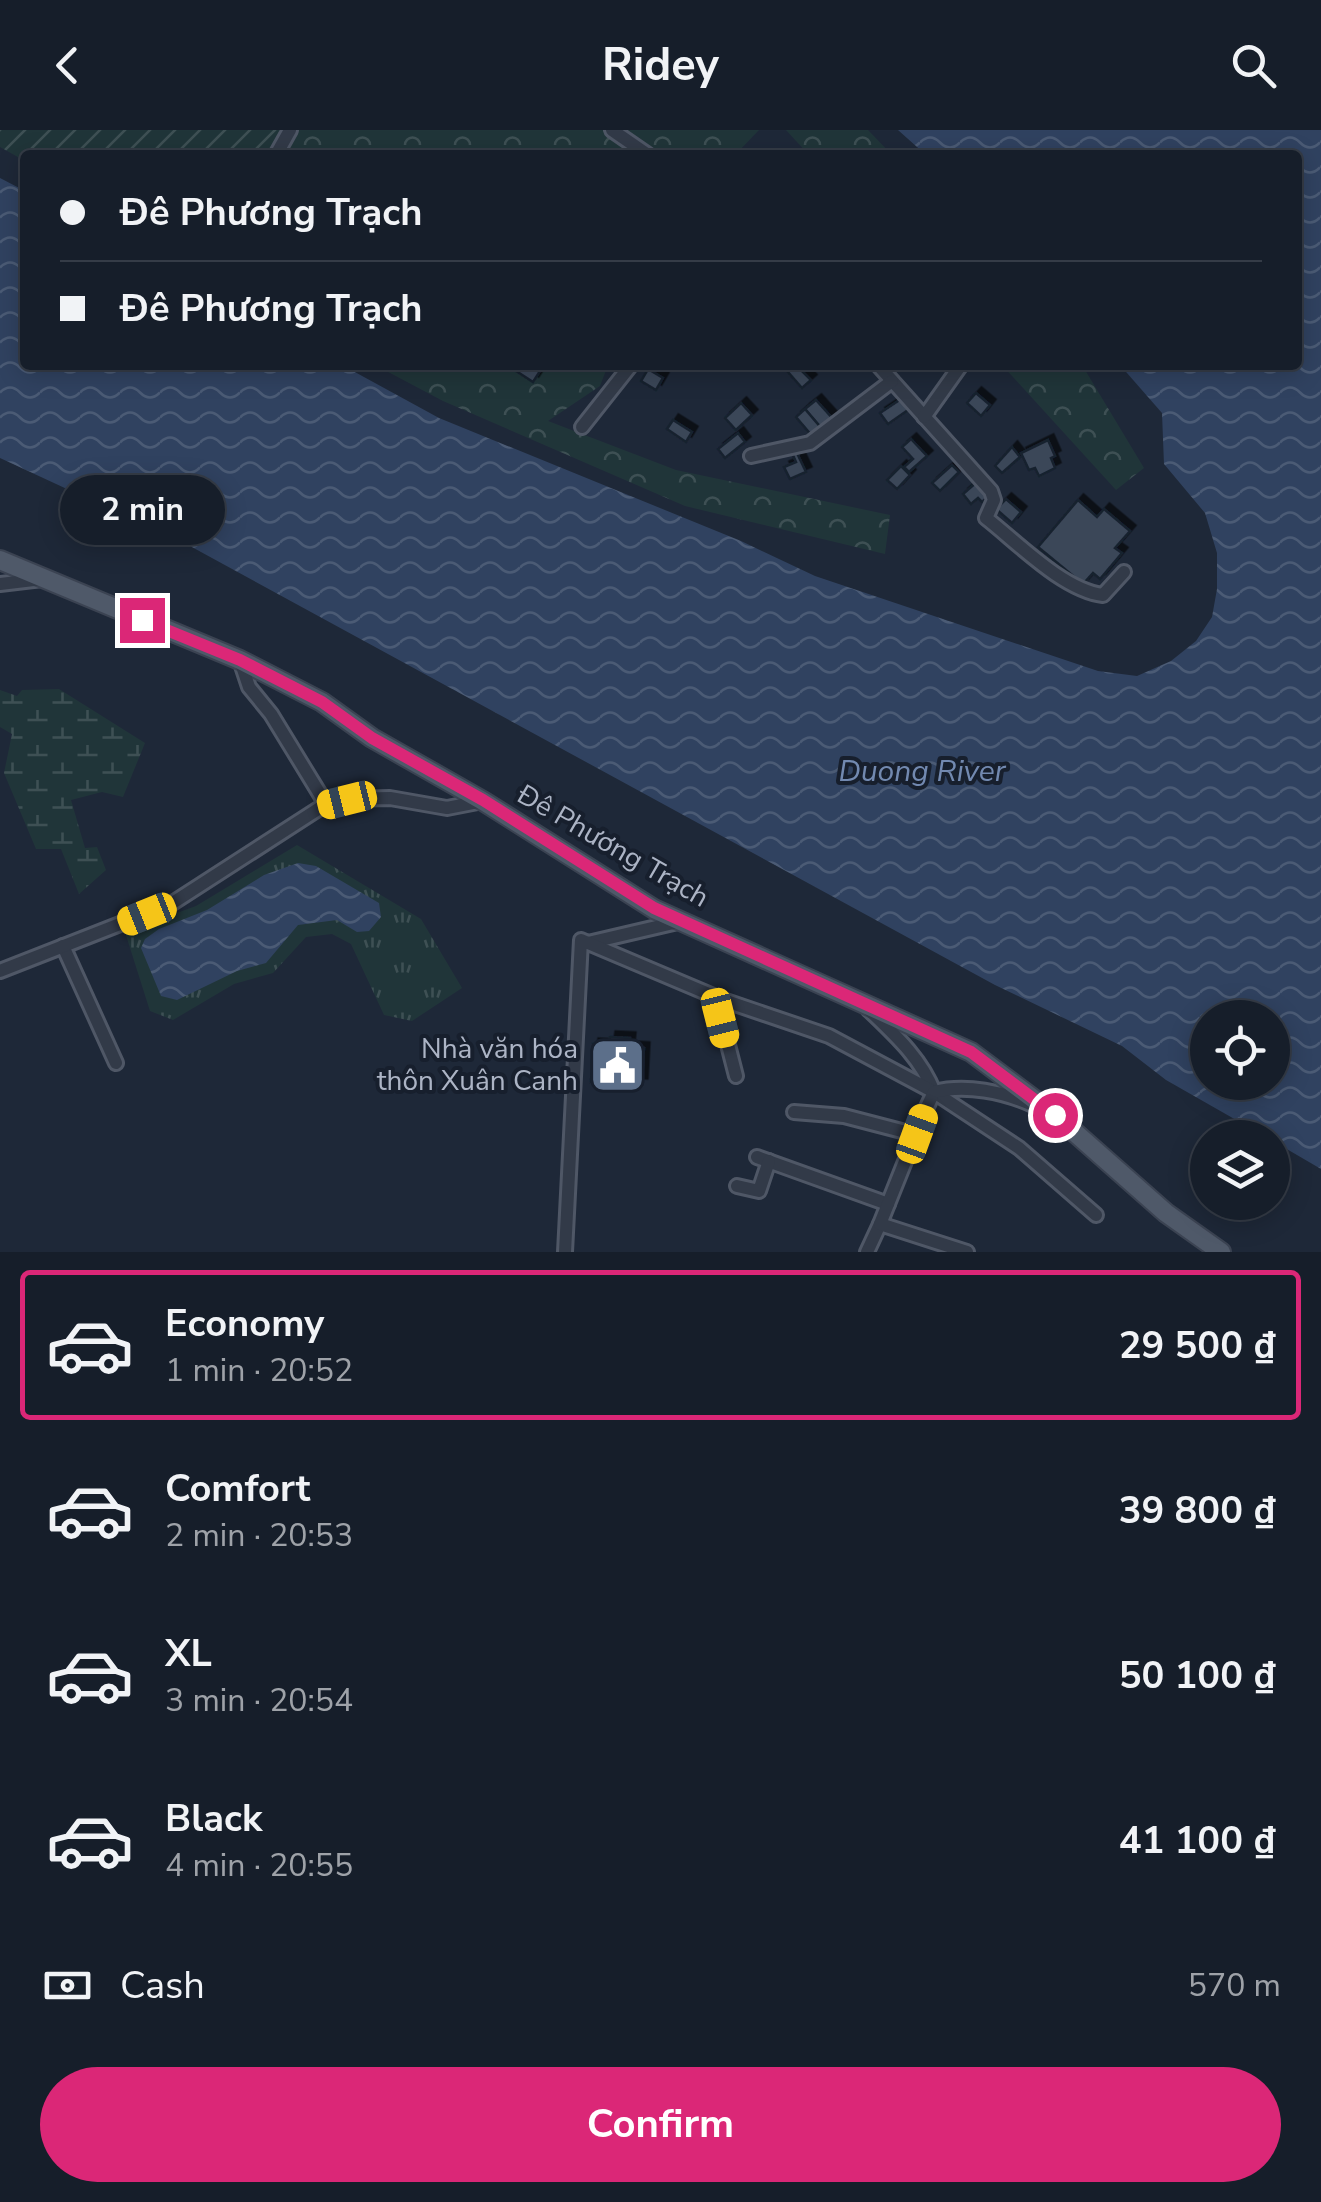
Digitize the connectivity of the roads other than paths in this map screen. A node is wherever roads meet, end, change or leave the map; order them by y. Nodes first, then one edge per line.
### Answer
1 (612, 130) edge
2 (641, 150) edge
3 (627, 370) edge
4 (882, 370) edge
5 (957, 370) edge
6 (892, 381) junction
7 (924, 417) junction
8 (582, 427) dead end
9 (750, 456) dead end
10 (0, 560) edge
11 (1124, 572) dead end
12 (45, 579) junction
13 (0, 584) edge
14 (240, 660) junction
15 (483, 800) junction
16 (326, 804) junction
17 (682, 921) junction
18 (588, 943) junction
19 (63, 946) junction
20 (0, 970) edge
21 (716, 998) junction
22 (860, 1002) junction
23 (116, 1063) dead end
24 (736, 1076) dead end
25 (934, 1092) junction
26 (794, 1112) dead end
27 (1055, 1115) junction
28 (917, 1134) junction
29 (737, 1186) dead end
30 (888, 1204) junction
31 (1096, 1215) dead end
32 (880, 1224) junction
33 (567, 1252) edge
34 (868, 1252) edge
35 (967, 1252) edge
36 (1221, 1252) edge

1 - 2 street
3 - 8 street
4 - 6 street
5 - 7 street
6 - 7 street
6 - 9 street
7 - 11 street
10 - 12 main road, Đê Phương Trạch
12 - 13 street
12 - 14 main road, Đê Phương Trạch
14 - 15 main road, Đê Phương Trạch
14 - 16 street
15 - 16 street
15 - 17 main road, Đê Phương Trạch
16 - 19 street
17 - 18 street
17 - 22 main road, Đê Phương Trạch
18 - 21 street
18 - 33 street
19 - 20 street
19 - 23 street
21 - 24 street
21 - 25 street
22 - 25 street
22 - 27 main road, Đê Phương Trạch
25 - 27 street
25 - 28 street
25 - 31 street
26 - 28 street
27 - 36 main road, Đê Phương Trạch
28 - 30 street
29 - 30 street
30 - 32 street
32 - 34 street
32 - 35 street

